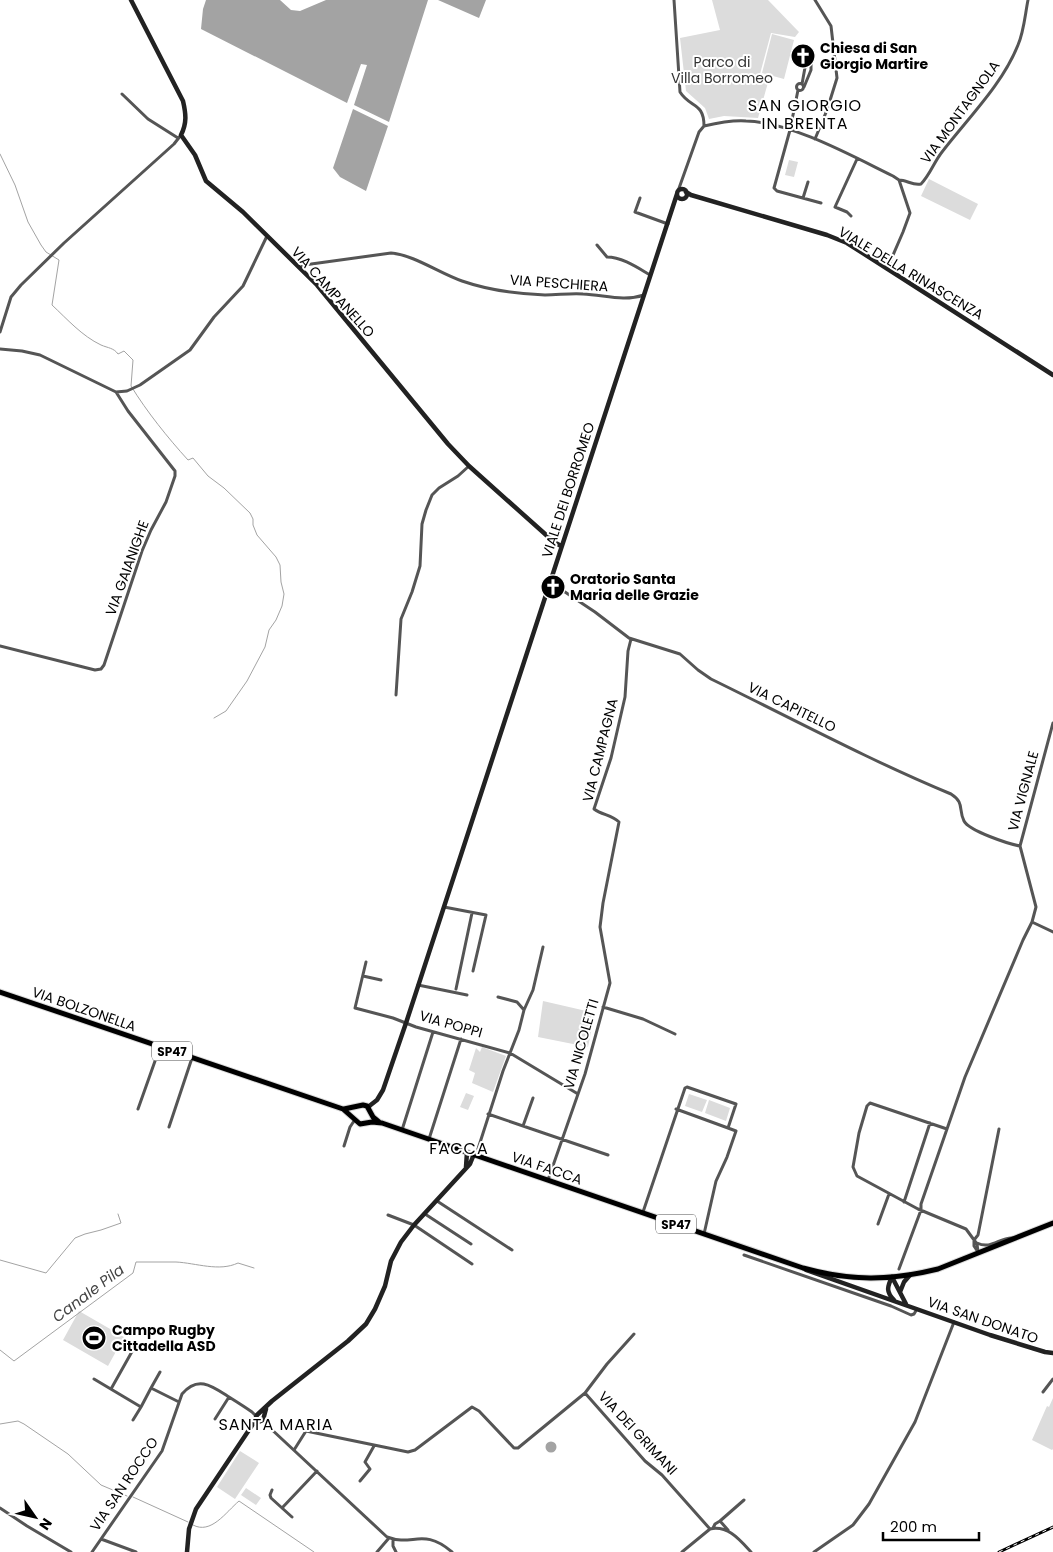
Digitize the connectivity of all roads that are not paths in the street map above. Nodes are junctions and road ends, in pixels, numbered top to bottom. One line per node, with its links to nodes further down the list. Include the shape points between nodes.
1 (131, 0): 9 (main road, via 183,101 186,116)
2 (674, 0): 7 (street, via 680,92 702,110)
3 (814, 0): 10 (street, via 831,26 837,78)
4 (1028, 0): 12 (street, VIA MONTAGNOLA, via 1018,46 991,90 921,184)
5 (803, 85): 5 (street, via 806,62 811,64 811,70); 8 (street, via 798,85)
6 (122, 94): 9 (street, via 148,119)
7 (704, 126): 8 (street, VIA MONTAGNOLA, via 746,121); 14 (street, via 699,132)
8 (790, 130): 10 (street, VIA MONTAGNOLA); 19 (street, via 774,188)
9 (180, 136): 24 (main road, VIA CAMPANELLO, via 195,155 206,181); 30 (street, via 21,285 11,297)
10 (815, 139): 11 (street, VIA MONTAGNOLA)
11 (857, 159): 12 (street, VIA MONTAGNOLA); 22 (street, via 835,207)
12 (899, 180): 27 (street, via 910,213)
13 (808, 182): 19 (street)
14 (682, 184): 15 (street); 16 (street)
15 (687, 192): 16 (main road); 18 (main road); 27 (main road, VIALE DELLA RINASCENZA, via 827,235 847,243)
16 (678, 193): 18 (main road); 21 (main road, VIALE DEI BORROMEO)
17 (640, 198): 23 (street, via 635,212)
18 (684, 198): 21 (main road, VIALE DEI BORROMEO)
19 (803, 198): 20 (street)
20 (821, 203)
21 (675, 206): 23 (main road, VIALE DEI BORROMEO)
22 (851, 216)
23 (668, 224): 28 (main road, VIALE DEI BORROMEO)
24 (267, 236): 26 (main road, VIA CAMPANELLO); 33 (street, via 243,286 214,317 196,344 127,392)
25 (597, 244): 28 (street, via 607,257 623,261)
26 (300, 268): 29 (street, VIA PESCHIERA, via 391,253 402,254 464,282 505,291 621,299); 34 (main road, VIA CAMPANELLO)
27 (887, 269): 32 (main road, VIALE DELLA RINASCENZA)
28 (651, 276): 29 (main road, VIALE DEI BORROMEO)
29 (644, 295): 35 (main road, VIALE DEI BORROMEO)
30 (0, 332)
31 (0, 349): 33 (street, via 40,355)
32 (1053, 374)
33 (116, 392): 38 (street, VIA GAIANIGHE, via 171,465 175,476 142,551 104,665 95,670)
34 (469, 466): 35 (main road, VIA CAMPANELLO); 39 (street, via 432,495 426,510 420,566 401,619)
35 (561, 546): 36 (main road, VIALE DEI BORROMEO)
36 (550, 582): 37 (street, VIA CAPITELLO); 42 (main road, VIALE DEI BORROMEO)
37 (631, 639): 41 (street, VIA CAPITELLO, via 680,654 710,679 858,753 951,794 961,802 964,821 970,828); 43 (street, VIA CAMPAGNA, via 625,697 594,809 619,822)
38 (0, 646)
39 (396, 695)
40 (1053, 723): 41 (street, VIA VIGNALE)
41 (1020, 846): 45 (street, VIA VIGNALE, via 1036,907)
42 (444, 907): 44 (street); 52 (main road)
43 (602, 911): 57 (street, VIA NICOLETTI, via 600,927 610,976)
44 (472, 913): 49 (street, via 486,915); 53 (street)
45 (1032, 922): 46 (street); 82 (street, via 978,1044)
46 (1053, 932)
47 (543, 947): 58 (street, via 533,990)
48 (366, 962): 50 (street, VIA POPPI)
49 (473, 971)
50 (363, 976): 51 (street); 59 (street, VIA POPPI, via 355,1008)
51 (381, 980)
52 (418, 985): 55 (street); 59 (main road)
53 (456, 988)
54 (0, 992): 63 (main road, VIA BOLZONELLA / SP47)
55 (467, 995)
56 (498, 997): 58 (street, via 518,1002)
57 (603, 1007): 61 (street, via 643,1019); 66 (street, VIA NICOLETTI)
58 (524, 1010): 64 (street)
59 (406, 1023): 60 (street, VIA POPPI); 68 (main road, via 383,1090)
60 (433, 1032): 62 (street, VIA POPPI); 84 (street)
61 (675, 1034)
62 (461, 1039): 64 (street, VIA POPPI); 85 (street)
63 (160, 1047): 65 (main road, VIA BOLZONELLA / SP47); 70 (street)
64 (510, 1053): 66 (street, VIA POPPI); 74 (street)
65 (192, 1058): 71 (main road, VIA BOLZONELLA / SP47); 80 (street)
66 (578, 1094): 86 (street, VIA NICOLETTI)
67 (532, 1098): 79 (street)
68 (368, 1107): 69 (main road, VIA BOLZONELLA / SP47); 73 (main road, SP47)
69 (355, 1108): 71 (main road, VIA BOLZONELLA / SP47); 75 (main road)
70 (138, 1109)
71 (343, 1109): 75 (main road, VIA BOLZONELLA / SP47)
72 (676, 1109): 81 (street); 81 (street, via 687,1087 736,1104); 97 (street)
73 (372, 1114): 76 (main road); 77 (main road, VIA FACCA / SP47)
74 (488, 1114): 79 (street); 89 (street)
75 (353, 1118): 76 (main road, SP47, via 360,1124); 87 (street)
76 (368, 1122): 77 (main road, VIA FACCA / SP47)
77 (382, 1123): 84 (main road, VIA FACCA / SP47)
78 (930, 1123): 82 (street); 93 (street, via 873,1103 867,1106 852,1167 858,1176); 95 (street)
79 (523, 1126): 86 (street)
80 (169, 1127)
81 (728, 1128): 103 (street, via 736,1131 716,1181)
82 (947, 1129): 96 (street)
83 (999, 1129): 105 (street)
84 (402, 1130): 85 (main road, VIA FACCA / SP47)
85 (429, 1139): 88 (main road, VIA FACCA / SP47)
86 (563, 1139): 90 (street); 92 (street, VIA NICOLETTI)
87 (344, 1146)
88 (467, 1152): 89 (main road, VIA FACCA / SP47); 91 (main road)
89 (475, 1155): 91 (main road); 92 (main road, VIA FACCA / SP47)
90 (608, 1155)
91 (466, 1167): 94 (main road)
92 (548, 1180): 97 (main road, VIA FACCA / SP47)
93 (889, 1194): 95 (street); 101 (street)
94 (437, 1201): 98 (main road); 107 (street)
95 (904, 1202): 96 (street)
96 (921, 1210): 105 (street, via 966,1229); 113 (street)
97 (643, 1213): 103 (main road, VIA FACCA / SP47)
98 (425, 1214): 102 (main road); 106 (street)
99 (388, 1215): 102 (street)
100 (1053, 1223): 104 (main road, SP47)
101 (878, 1224)
102 (414, 1226): 110 (street); 134 (main road, via 391,1261 385,1286 366,1324 285,1390)
103 (704, 1234): 112 (main road, VIA FACCA / SP47)
104 (1014, 1238): 105 (street, via 986,1246); 108 (main road, SP47)
105 (975, 1243): 108 (street); 111 (street, via 969,1254)
106 (471, 1244)
107 (512, 1250)
108 (978, 1252): 111 (main road, SP47)
109 (744, 1255): 119 (street, via 911,1315)
110 (472, 1264)
111 (946, 1266): 114 (main road, SP47)
112 (803, 1268): 115 (main road, VIA FACCA / SP47, via 840,1277); 117 (main road, VIA SAN DONATO)
113 (899, 1269)
114 (910, 1275): 115 (main road, SP47); 116 (main road)
115 (892, 1278): 116 (main road, VIA SAN DONATO); 117 (main road, via 888,1293)
116 (900, 1294): 118 (main road, VIA SAN DONATO)
117 (897, 1302): 118 (main road, VIA SAN DONATO)
118 (907, 1305): 119 (main road, VIA SAN DONATO)
119 (917, 1309): 120 (main road, VIA SAN DONATO)
120 (954, 1322): 123 (main road, VIA SAN DONATO); 161 (street, via 915,1422 869,1504 853,1525)
121 (634, 1334): 130 (street)
122 (134, 1348): 128 (street)
123 (1053, 1353)
124 (160, 1372): 127 (street)
125 (94, 1380): 128 (street)
126 (1053, 1380): 129 (street)
127 (151, 1388): 132 (street); 133 (street)
128 (111, 1389): 133 (street)
129 (1043, 1392)
130 (585, 1393): 137 (street, VIA DEI GRIMANI, via 518,1448 514,1448 472,1407 415,1450 408,1452); 147 (street, VIA DEI GRIMANI)
131 (229, 1397): 132 (street, VIA SAN ROCCO, via 211,1385 200,1383 188,1387); 134 (street, VIA SAN ROCCO); 135 (street)
132 (179, 1402): 150 (street, VIA SAN ROCCO, via 162,1451)
133 (141, 1407): 136 (street)
134 (260, 1417): 138 (street, VIA SAN ROCCO); 155 (main road, via 196,1509 189,1530)
135 (215, 1419)
136 (133, 1420)
137 (374, 1446): 138 (street, VIA DEI GRIMANI, via 306,1432); 140 (street, via 365,1462 370,1469)
138 (294, 1450): 139 (street, VIA SAN ROCCO)
139 (317, 1471): 144 (street); 149 (street, VIA SAN ROCCO)
140 (360, 1481)
141 (272, 1490): 144 (street, via 271,1498)
142 (744, 1500): 146 (street)
143 (0, 1508): 152 (street)
144 (282, 1508): 145 (street)
145 (292, 1517)
146 (720, 1521): 147 (street); 148 (street)
147 (711, 1529): 148 (street); 159 (street)
148 (728, 1531): 160 (street)
149 (388, 1538): 151 (street); 156 (street)
150 (101, 1539): 153 (street, VIA SAN ROCCO); 154 (street)
151 (393, 1539): 157 (street); 158 (street, via 429,1538)
152 (72, 1552)
153 (92, 1552)
154 (136, 1552)
155 (187, 1552)
156 (377, 1552)
157 (396, 1552)
158 (452, 1552)
159 (682, 1552)
160 (751, 1552)
161 (814, 1552)

